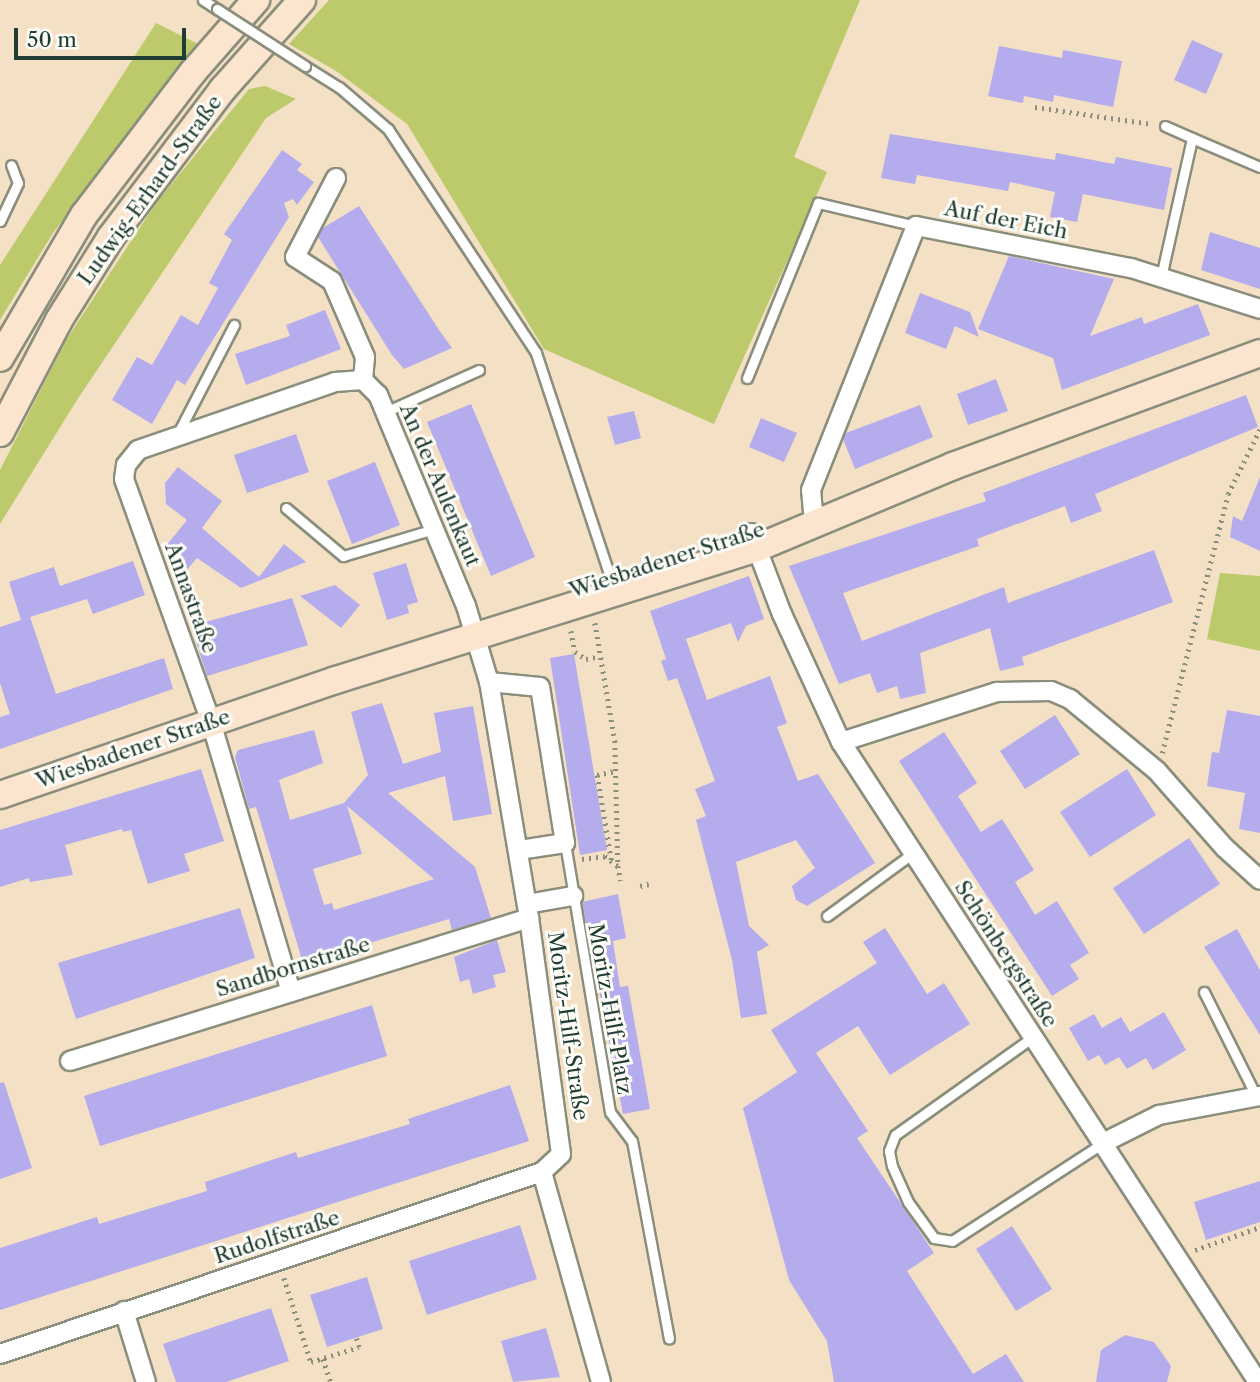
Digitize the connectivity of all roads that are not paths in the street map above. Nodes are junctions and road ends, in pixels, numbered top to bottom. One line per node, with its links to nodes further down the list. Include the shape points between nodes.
1 (203, 0): 27 (lane, bridge, via 339,87 388,129 536,353)
2 (256, 0): 15 (street, Ludwig-Erhard-Straße, via 193,72 92,204)
3 (302, 0): 20 (street, Ludwig-Erhard-Straße, via 223,89 111,237 59,320)
4 (1164, 126): 5 (lane)
5 (1192, 138): 7 (lane); 11 (lane)
6 (11, 165): 9 (lane, via 18,183)
7 (1260, 167)
8 (336, 178): 18 (street, via 295,257 332,281 365,357)
9 (0, 221)
10 (916, 226): 11 (street, Auf der Eich); 17 (lane, via 818,203); 24 (street, Auf der Eich, via 811,490)
11 (1161, 277): 12 (street, Auf der Eich)
12 (1260, 309)
13 (234, 325): 21 (lane)
14 (1260, 353): 22 (street, Wiesbadener Straße)
15 (0, 358)
16 (480, 370): 19 (lane)
17 (747, 378)
18 (363, 380): 19 (street, An der Aulenkaut, via 378,395); 21 (street, Annastraße, via 335,382)
19 (385, 412): 25 (street, An der Aulenkaut)
20 (0, 433)
21 (176, 436): 30 (street, Annastraße, via 138,450 126,465 124,479)
22 (953, 467): 24 (street, Wiesbadener Straße); 26 (street, Wiesbadener Straße)
23 (286, 508): 25 (lane, via 343,556)
24 (813, 512): 26 (street, Wiesbadener Straße)
25 (434, 529): 28 (street, An der Aulenkaut)
26 (754, 540): 27 (street, Wiesbadener Straße); 31 (street, Schönbergstraße)
27 (612, 586): 28 (street, Wiesbadener Straße)
28 (474, 632): 29 (street, Moritz-Hilf-Straße); 30 (street, Wiesbadener Straße)
29 (489, 682): 33 (street, via 540,687); 34 (street, Moritz-Hilf-Straße)
30 (211, 722): 32 (street, Wiesbadener Straße); 40 (street, Annastraße)
31 (841, 742): 35 (street, Schönbergstraße); 36 (street, via 997,692 1030,688 1070,699 1157,771)
32 (0, 794)
33 (565, 843): 34 (street); 37 (lane, Moritz-Hilf-Platz)
34 (519, 850): 38 (street, Moritz-Hilf-Straße)
35 (913, 852): 39 (lane); 42 (street, Schönbergstraße)
36 (1260, 880)
37 (573, 896): 38 (street); 49 (lane, Moritz-Hilf-Platz, via 610,1112 632,1141)
38 (528, 911): 40 (street, Sandbornstraße); 46 (street, Moritz-Hilf-Straße)
39 (827, 916)
40 (291, 992): 43 (street, Sandbornstraße)
41 (1204, 992): 44 (lane)
42 (1033, 1037): 45 (street, Schönbergstraße); 45 (lane, via 895,1135 889,1151 908,1202 934,1238 952,1241)
43 (70, 1060)
44 (1258, 1096): 45 (street, via 1159,1115)
45 (1103, 1143): 53 (street, Schönbergstraße)
46 (561, 1154): 47 (street, Rudolfstraße)
47 (542, 1172): 48 (street, Rudolfstraße); 52 (street)
48 (124, 1311): 50 (street, Rudolfstraße); 51 (street)
49 (669, 1339)
50 (0, 1354)
51 (146, 1382)
52 (601, 1382)
53 (1258, 1382)

